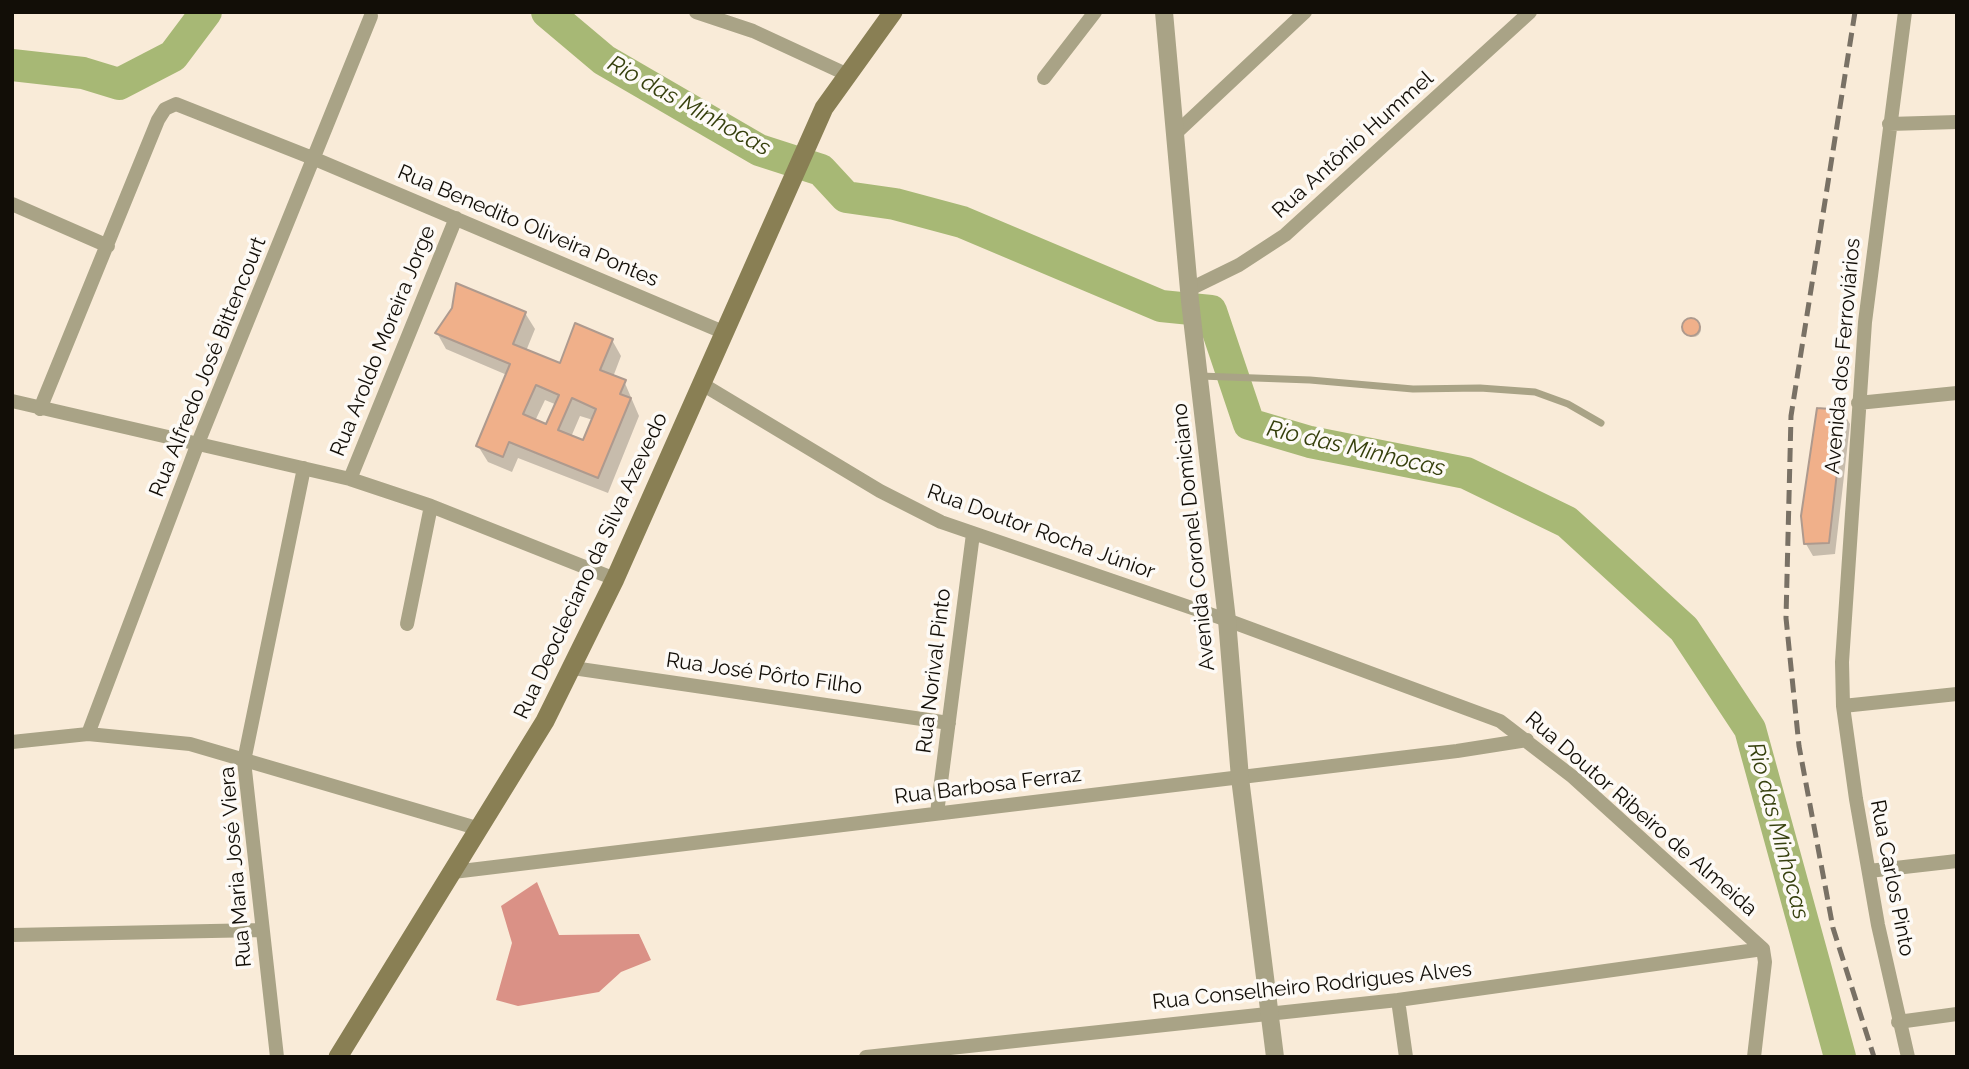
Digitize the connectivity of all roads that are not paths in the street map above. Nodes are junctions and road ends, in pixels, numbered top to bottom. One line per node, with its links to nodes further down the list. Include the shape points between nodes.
1 (696, 12): 9 (street, via 753,31)
2 (893, 12): 9 (main road, Rua Deocleciano da Silva Azevedo)
3 (1096, 12): 10 (street)
4 (1164, 12): 13 (street, Avenida Coronel Domiciano)
5 (1305, 12): 13 (street)
6 (1530, 12): 18 (street, Rua Antônio Hummel, via 1285,235)
7 (1905, 12): 12 (street, Avenida dos Ferroviários)
8 (371, 16): 14 (street, Rua Alfredo José Bittencourt)
9 (846, 74): 19 (main road, Rua Deocleciano da Silva Azevedo, via 824,108)
10 (1044, 78)
11 (1957, 122): 12 (street)
12 (1889, 124): 24 (street, Avenida dos Ferroviários)
13 (1176, 133): 18 (street, Avenida Coronel Domiciano)
14 (315, 159): 16 (street, Rua Benedito Oliveira Pontes); 17 (street, Rua Benedito Oliveira Pontes, via 183,105 170,106 161,114); 27 (street, Rua Alfredo José Bittencourt)
15 (12, 204): 17 (street)
16 (456, 218): 19 (street, Rua Benedito Oliveira Pontes); 29 (street, Rua Aroldo Moreira Jorge)
17 (108, 246): 25 (street)
18 (1190, 295): 20 (street, Avenida Coronel Domiciano)
19 (723, 332): 21 (main road, Rua Deocleciano da Silva Azevedo)
20 (1199, 376): 26 (lane, via 1413,390 1535,392); 33 (street, Avenida Coronel Domiciano)
21 (702, 384): 31 (street, Rua Doutor Rocha Júnior, via 908,507); 32 (main road, Rua Deocleciano da Silva Azevedo)
22 (1957, 393): 24 (street)
23 (12, 401): 25 (street)
24 (1858, 403): 37 (street, Avenida dos Ferroviários, via 1845,581)
25 (40, 409): 27 (street)
26 (1601, 422)
27 (198, 443): 28 (street); 39 (street, Rua Alfredo José Bittencourt)
28 (304, 468): 29 (street); 42 (street, Rua Maria José Viera)
29 (350, 479): 30 (street)
30 (431, 506): 32 (street); 34 (street)
31 (973, 534): 33 (street, Rua Doutor Rocha Júnior); 38 (street, Rua Norival Pinto)
32 (615, 579): 35 (main road, Rua Deocleciano da Silva Azevedo)
33 (1227, 620): 40 (street, Rua Doutor Ribeiro de Almeida, via 1480,712); 43 (street, Avenida Coronel Domiciano)
34 (407, 624)
35 (573, 667): 38 (street, Rua José Pôrto Filho); 45 (main road, Rua Deocleciano da Silva Azevedo)
36 (1957, 694): 37 (street)
37 (1843, 706): 48 (street, Rua Carlos Pinto)
38 (949, 723): 44 (street, Rua Norival Pinto)
39 (88, 734): 41 (street); 42 (street, via 173,741)
40 (1527, 740): 43 (street, Rua Barbosa Ferraz); 51 (street, Rua Doutor Ribeiro de Almeida)
41 (12, 742)
42 (244, 761): 45 (street); 49 (street, Rua Maria José Viera)
43 (1240, 778): 44 (street, Rua Barbosa Ferraz); 53 (street, Avenida Coronel Domiciano)
44 (937, 813): 47 (street, Rua Barbosa Ferraz)
45 (480, 829): 47 (main road, Rua Deocleciano da Silva Azevedo)
46 (1957, 861): 48 (street)
47 (453, 872): 58 (main road, Rua Deocleciano da Silva Azevedo)
48 (1869, 872): 55 (street, Rua Carlos Pinto)
49 (261, 930): 50 (street); 57 (street, Rua Maria José Viera)
50 (12, 935)
51 (1763, 949): 52 (street, Rua Conselheiro Rodrigues Alves); 62 (street)
52 (1398, 1000): 53 (street, Rua Conselheiro Rodrigues Alves); 61 (street)
53 (1271, 1013): 56 (street, Rua Conselheiro Rodrigues Alves); 60 (street, Avenida Coronel Domiciano)
54 (1957, 1014): 55 (street)
55 (1899, 1023): 63 (street, Rua Carlos Pinto)
56 (960, 1051): 59 (street, Rua Conselheiro Rodrigues Alves)
57 (277, 1057)
58 (338, 1057)
59 (866, 1057)
60 (1275, 1057)
61 (1406, 1057)
62 (1754, 1057)
63 (1908, 1057)

